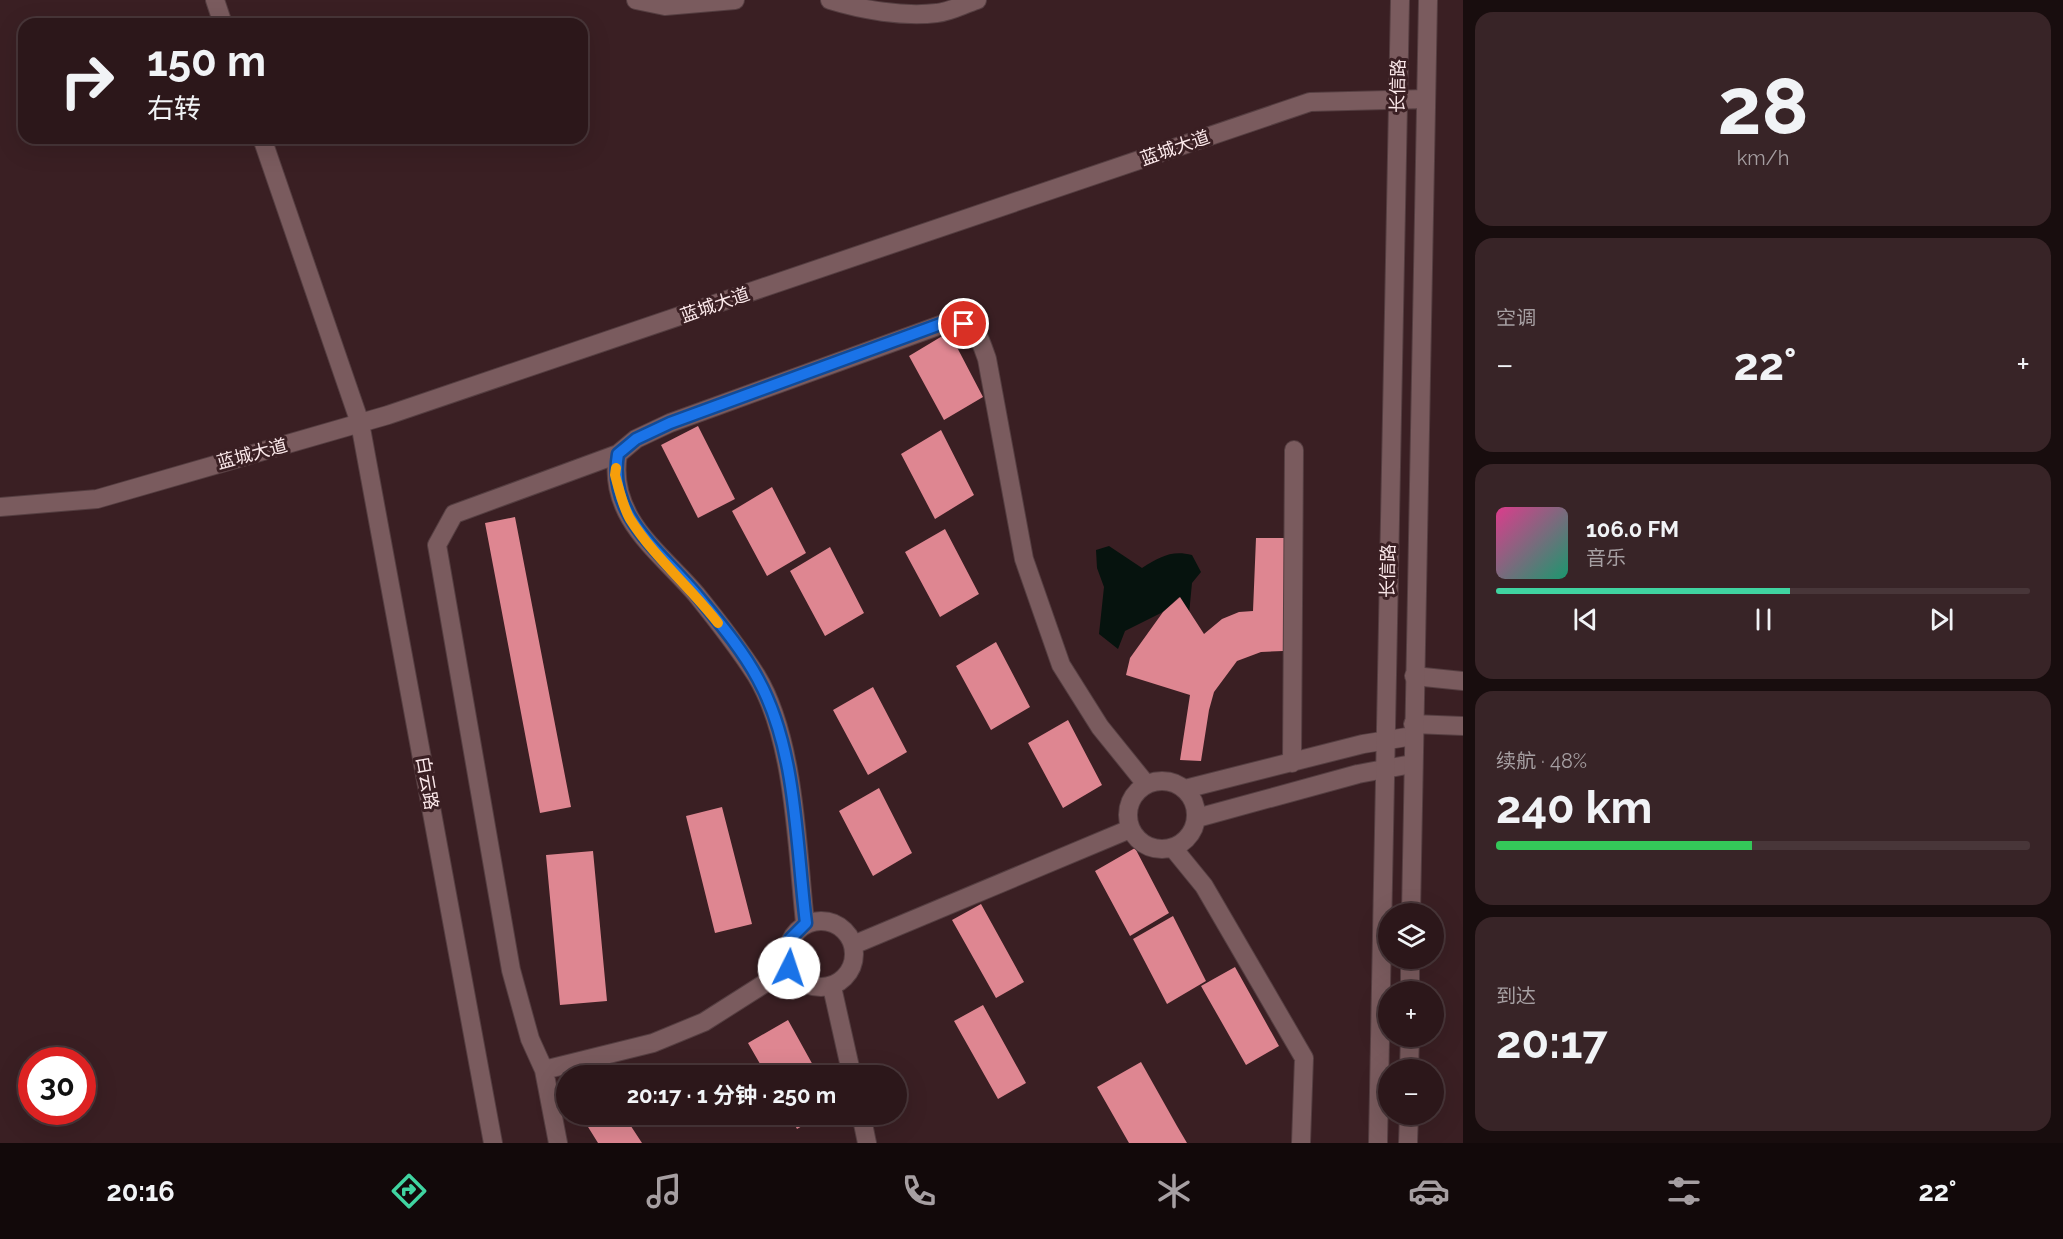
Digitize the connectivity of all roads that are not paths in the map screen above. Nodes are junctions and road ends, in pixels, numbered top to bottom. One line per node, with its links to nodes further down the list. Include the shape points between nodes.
1 (215, 0): 8 (street)
2 (636, 0): 3 (street, via 665,6)
3 (735, 0)
4 (830, 0): 5 (street, via 912,14 938,13)
5 (977, 0)
6 (1400, 0): 10 (street, 长信路)
7 (1428, 0): 9 (street, 长信路)
8 (221, 18)
9 (1426, 99): 10 (street, 蓝城大道); 16 (street, 长信路)
10 (1398, 100): 12 (street, 蓝城大道, via 1310,102); 20 (street, 长信路)
11 (264, 144): 12 (street, 白云路)
12 (360, 423): 15 (street, 蓝城大道, via 97,499); 38 (street, 白云路)
13 (1294, 450): 21 (street)
14 (618, 454): 24 (street, via 636,439 670,423 946,322 964,324 979,334 987,359 1024,560 1061,665 1100,727); 30 (street, via 615,475 629,517 737,648 757,676 776,715 788,772); 35 (street, via 454,514 437,545 511,970 530,1039)
15 (0, 507)
16 (1414, 676): 17 (street); 19 (street, 长信路)
17 (1463, 681)
18 (1463, 726): 19 (street)
19 (1413, 730): 20 (street); 22 (street, 长信路)
20 (1385, 741): 21 (street); 23 (street, 长信路)
21 (1292, 763): 25 (street)
22 (1412, 764): 23 (street); 29 (street, 长信路)
23 (1384, 769): 26 (street); 42 (street, 长信路)
24 (1146, 784): 25 (street, via 1166,781); 27 (street, via 1132,798 1128,819)
25 (1185, 789): 26 (street, via 1196,808)
26 (1197, 819): 28 (street, via 1189,837)
27 (1131, 829): 28 (street, via 1143,844 1163,850); 31 (street)
28 (1173, 848): 41 (street, via 1203,886 1304,1058)
29 (1411, 903)
30 (806, 923): 31 (street, via 836,923 849,933); 32 (street, via 790,939)
31 (853, 945): 33 (street, via 852,969)
32 (789, 968): 33 (street, via 806,985); 35 (street, via 704,1022 653,1043)
33 (832, 987): 34 (street)
34 (850, 1065)
35 (544, 1070): 39 (street)
36 (863, 1125): 40 (street)
37 (1409, 1125): 43 (street)
38 (493, 1143)
39 (558, 1143)
40 (867, 1143)
41 (1302, 1143)
42 (1378, 1143)
43 (1408, 1143)

